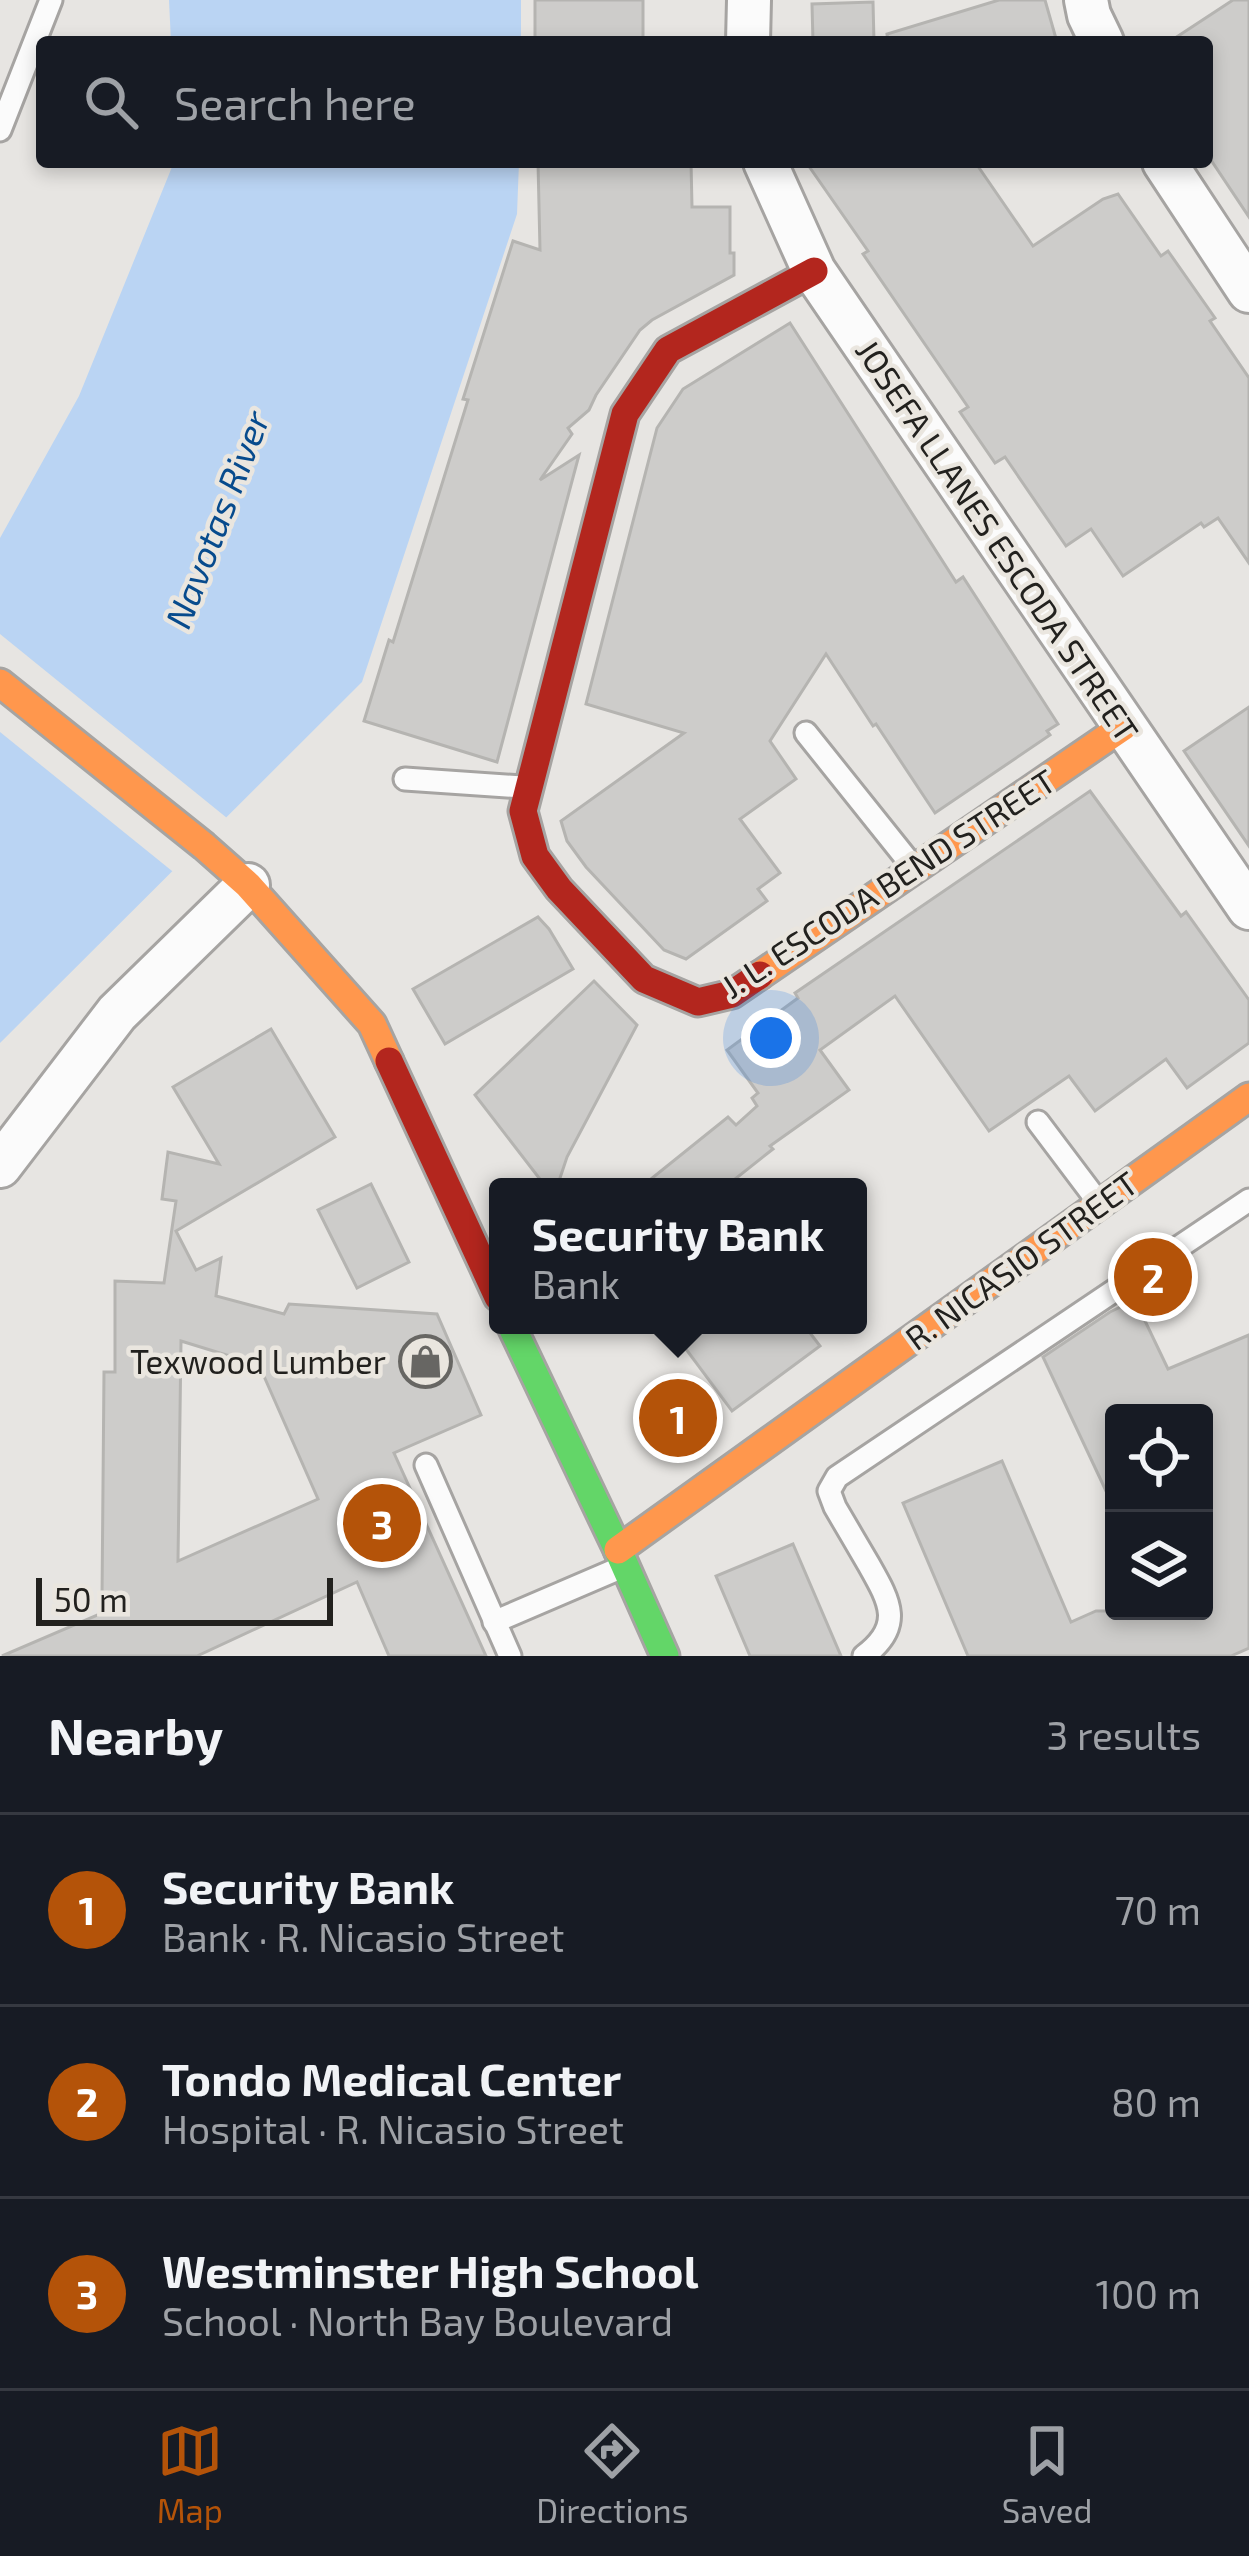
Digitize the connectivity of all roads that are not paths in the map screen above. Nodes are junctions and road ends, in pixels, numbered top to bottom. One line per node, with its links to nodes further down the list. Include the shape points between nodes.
1 (51, 0): 4 (lane)
2 (749, 0): 5 (street)
3 (1086, 0): 6 (street)
4 (37, 36)
5 (748, 36)
6 (1099, 36)
7 (36, 38): 8 (lane)
8 (0, 130)
9 (768, 168): 11 (street, JOSEFA LLANES ESCODA STREET)
10 (1168, 168): 12 (street)
11 (814, 271): 14 (street, JOSEFA LLANES ESCODA STREET); 17 (street, J. L. ESCODA BEND STREET, via 668,350 625,413)
12 (1249, 291)
13 (0, 683): 19 (street)
14 (1124, 726): 18 (street, J. L. ESCODA BEND STREET); 20 (street, JOSEFA LLANES ESCODA STREET)
15 (806, 734): 18 (lane)
16 (405, 779): 17 (lane)
17 (529, 788): 18 (street, J. L. ESCODA BEND STREET, via 523,811 535,856 559,889 644,979 698,1002 732,994)
18 (915, 869)
19 (248, 885): 23 (street, via 117,1013); 26 (street, via 372,1024)
20 (1249, 908)
21 (1249, 1097): 25 (street, R. NICASIO STREET)
22 (1038, 1122): 25 (lane)
23 (0, 1166)
24 (1249, 1200): 33 (lane, via 836,1477 829,1491 835,1507 890,1602 883,1642)
25 (1100, 1204): 29 (street, R. NICASIO STREET)
26 (489, 1278)
27 (516, 1334): 29 (street)
28 (427, 1466): 30 (lane)
29 (622, 1558): 30 (lane); 32 (street)
30 (494, 1622): 31 (lane)
31 (510, 1656)
32 (665, 1656)
33 (864, 1656)

